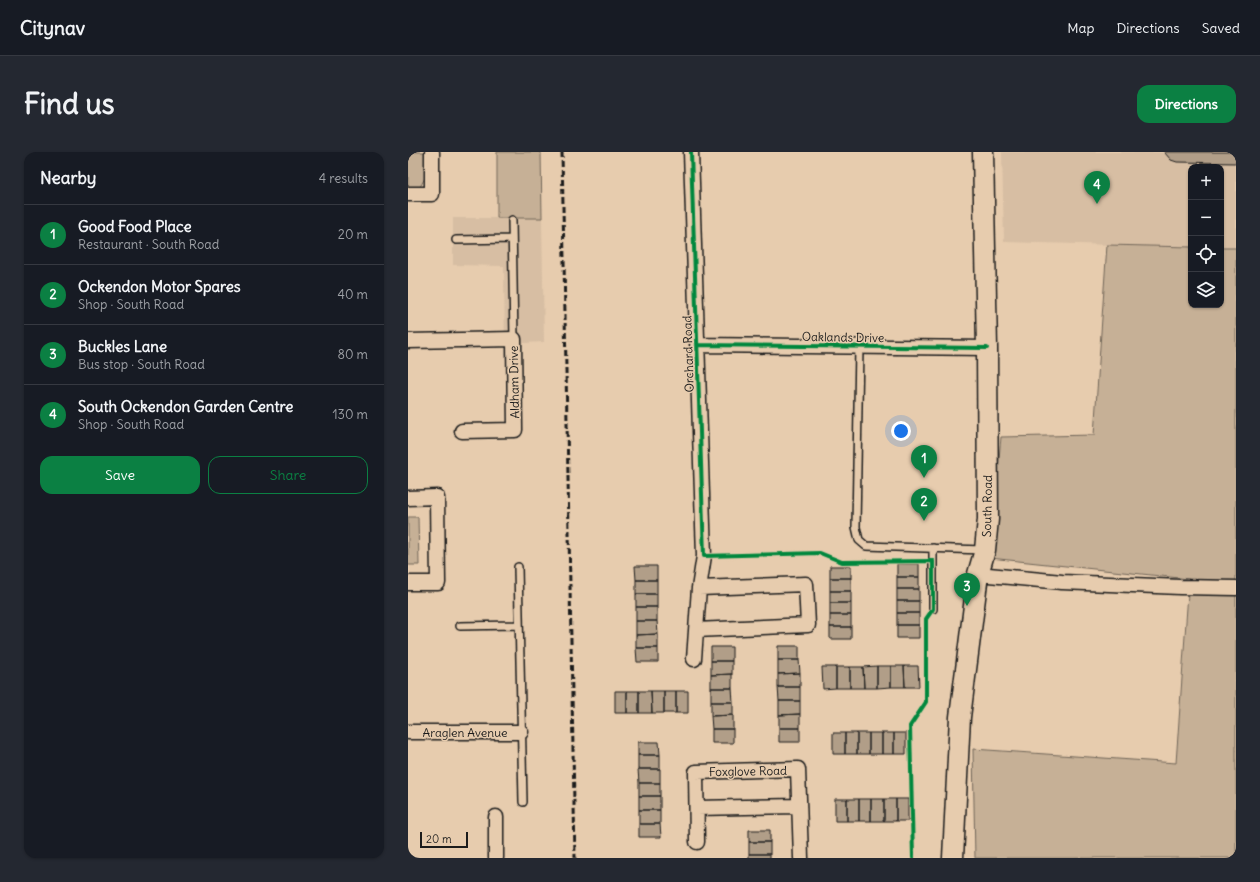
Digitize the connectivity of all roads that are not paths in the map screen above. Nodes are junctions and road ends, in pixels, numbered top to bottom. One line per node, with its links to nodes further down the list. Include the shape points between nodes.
1 (432, 152): 4 (street, via 432,194)
2 (691, 152): 10 (street, Orchard Road)
3 (983, 152): 12 (main road, South Road)
4 (408, 194)
5 (512, 220): 6 (lane)
6 (512, 239): 7 (lane); 8 (lane)
7 (456, 240)
8 (514, 339): 9 (street, Aldham Drive); 13 (street, Aldham Drive, via 515,430)
9 (408, 340)
10 (698, 345): 11 (street, Oaklands Drive); 20 (street, Orchard Road, via 704,556)
11 (860, 347): 12 (street, Oaklands Drive); 15 (lane, via 856,527 859,540 866,546)
12 (987, 348): 16 (main road, South Road, via 988,519)
13 (462, 431)
14 (408, 498): 19 (street, via 437,497 438,583)
15 (933, 548): 16 (lane); 22 (lane)
16 (985, 550): 18 (main road, South Road)
17 (518, 567): 23 (lane)
18 (978, 574): 21 (street, via 1062,582); 36 (main road, South Road, via 960,717)
19 (408, 583)
20 (699, 588): 25 (street, Orchard Road); 25 (street, via 806,584 808,625)
21 (1236, 588)
22 (933, 609)
23 (519, 625): 24 (lane); 28 (lane)
24 (460, 626)
25 (696, 630): 26 (street, Orchard Road)
26 (694, 659)
27 (408, 732): 28 (street, Araglen Avenue)
28 (521, 732): 29 (lane)
29 (523, 802)
30 (799, 806): 31 (street); 31 (street, Foxglove Road, via 798,769 696,772); 35 (street, Foxglove Road)
31 (697, 808): 33 (street, Foxglove Road)
32 (496, 817): 34 (street)
33 (697, 842)
34 (496, 858)
35 (800, 858)
36 (953, 858)

